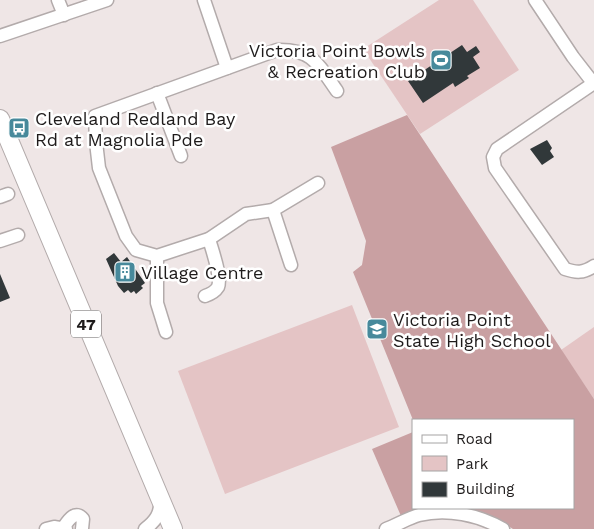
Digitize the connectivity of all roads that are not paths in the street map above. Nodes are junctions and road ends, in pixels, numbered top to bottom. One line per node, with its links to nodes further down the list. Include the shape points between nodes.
1 (58, 0): 5 (street)
2 (107, 0): 5 (street)
3 (204, 0): 7 (street)
4 (535, 0): 8 (street)
5 (64, 15): 6 (street)
6 (0, 36)
7 (227, 68): 9 (street, via 277,50 292,49 306,53 318,63); 10 (street)
8 (594, 84): 20 (street, via 496,149 493,157 495,168 565,269 575,273 586,272)
9 (337, 91)
10 (157, 93): 12 (street); 18 (street, via 95,116 99,168 126,236 136,250)
11 (0, 119): 23 (highway, 47)
12 (182, 156)
13 (318, 183): 14 (street)
14 (274, 210): 16 (street, via 246,214); 19 (street)
15 (18, 235): 17 (street)
16 (209, 239): 18 (street); 21 (street, via 219,286)
17 (0, 241)
18 (157, 256): 22 (street, via 157,303)
19 (291, 264)
20 (594, 266)
21 (205, 296)
22 (166, 332)
23 (161, 500): 27 (street, via 158,517); 28 (highway, 47)
24 (46, 529): 25 (street)
25 (65, 529): 26 (street, via 72,516 76,515 83,519)
26 (82, 529)
27 (145, 529)
28 (173, 529)
29 (386, 529): 30 (street, via 420,515 445,512 491,522)
30 (503, 529)

